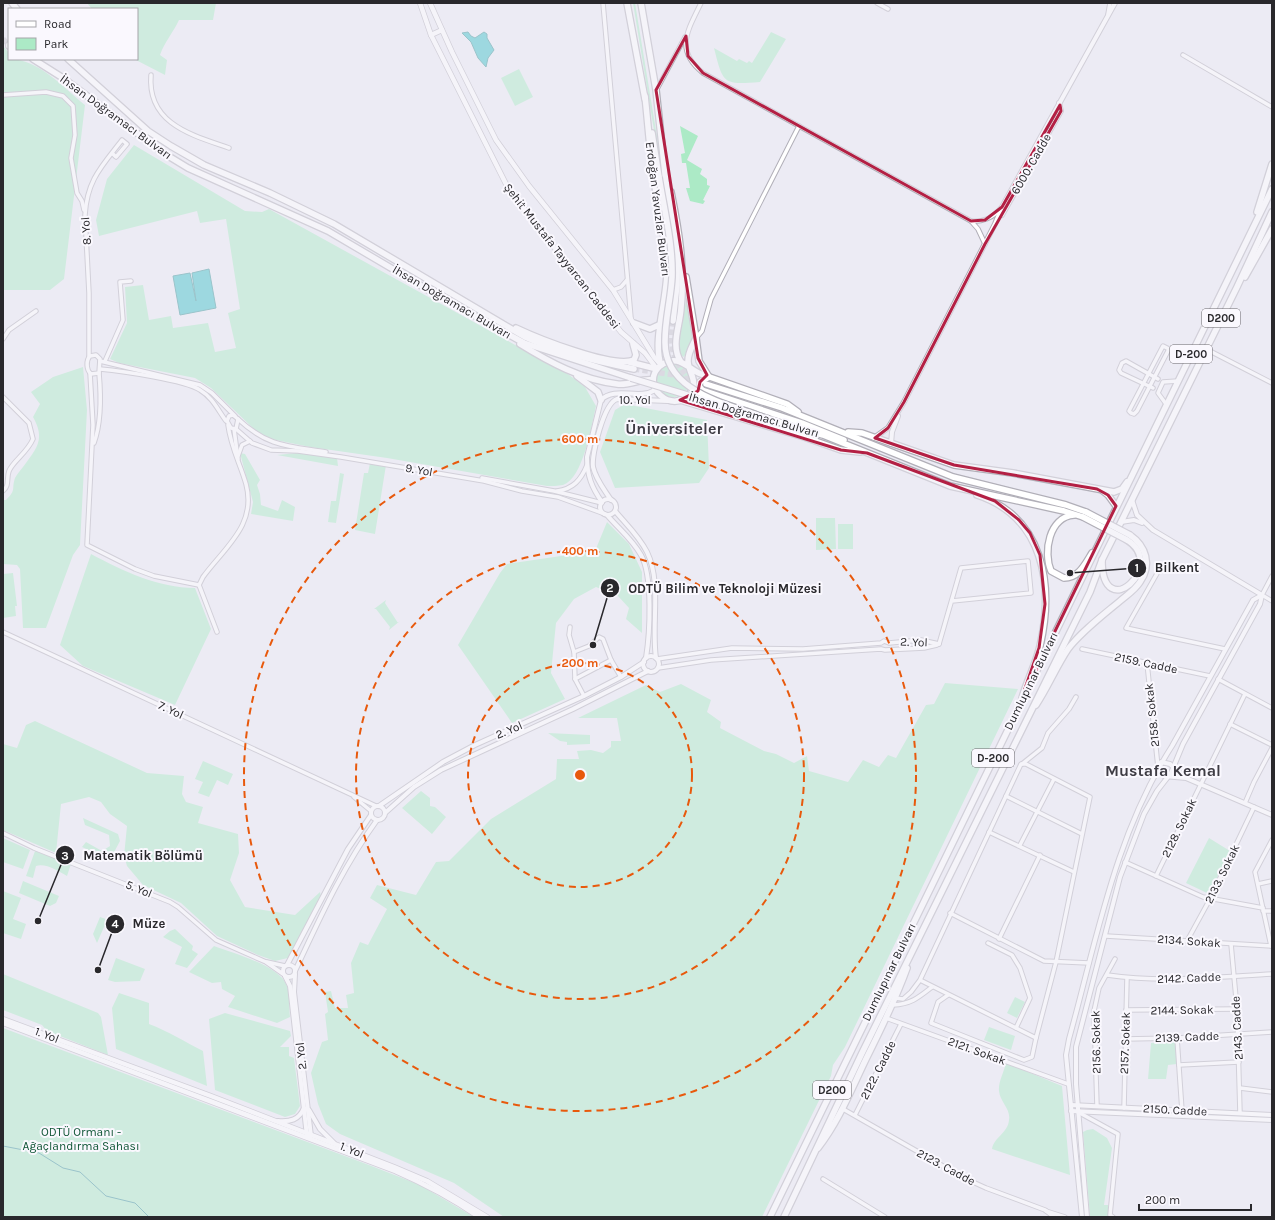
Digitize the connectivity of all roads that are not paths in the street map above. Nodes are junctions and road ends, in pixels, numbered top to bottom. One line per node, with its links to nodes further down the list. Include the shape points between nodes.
1 (420, 3): 13 (main road, Şehit Mustafa Tayyarcan Caddesi)
2 (430, 3): 12 (main road, Şehit Mustafa Tayyarcan Caddesi)
3 (603, 3): 39 (street)
4 (642, 3): 19 (main road, Erdoğan Yavuzlar Bulvarı)
5 (701, 3): 14 (street)
6 (877, 3): 10 (street)
7 (1110, 3): 11 (street)
8 (1115, 3): 11 (street, 6000. Cadde)
9 (627, 5): 21 (main road, Erdoğan Yavuzlar Bulvarı)
10 (888, 9)
11 (1107, 18): 22 (street, 6000. Cadde)
12 (442, 30): 13 (main road); 42 (main road, Şehit Mustafa Tayyarcan Caddesi, via 496,140 529,186)
13 (431, 34): 51 (main road, Şehit Mustafa Tayyarcan Caddesi, via 505,183 540,231)
14 (686, 36): 19 (street); 24 (street, via 688,56 694,66)
15 (1183, 55): 23 (street)
16 (35, 60): 45 (main road, İhsan Doğramacı Bulvarı, via 171,158 213,180 328,231)
17 (69, 60): 43 (main road, İhsan Doğramacı Bulvarı, via 148,131 171,146 204,165 334,224)
18 (151, 75): 25 (street, via 150,88 154,101 166,119 177,128)
19 (656, 90): 26 (main road, Erdoğan Yavuzlar Bulvarı)
20 (3, 95): 32 (street, via 46,92 63,96 73,106 75,135 71,158 77,193)
21 (645, 96): 48 (main road, Erdoğan Yavuzlar Bulvarı, via 666,261 666,288); 87 (main road, Erdoğan Yavuzlar Bulvarı, bridge, via 672,264 665,337 668,359 677,375 693,390)
22 (1059, 103): 30 (street, 6000. Cadde); 34 (street, 6000. Cadde, via 1061,111)
23 (1272, 107)
24 (799, 126): 33 (street); 49 (street, via 711,298 702,331)
25 (229, 148)
26 (663, 148): 38 (main road, Erdoğan Yavuzlar Bulvarı); 47 (main road, Erdoğan Yavuzlar Bulvarı, via 677,256)
27 (112, 153): 27 (street, 8. Yol, via 116,157 127,144 122,140); 32 (street, 8. Yol, via 89,187)
28 (1272, 164): 36 (main road)
29 (1272, 189): 36 (main road, Dumlupınar Bulvarı)
30 (1002, 207): 33 (street, via 985,220); 34 (street, 6000. Cadde)
31 (1272, 212): 41 (main road, Dumlupınar Bulvarı / D200)
32 (85, 215): 55 (street, 8. Yol)
33 (971, 221): 37 (street)
34 (996, 224): 37 (street, 6000. Cadde)
35 (1272, 229): 41 (main road, Dumlupınar Bulvarı)
36 (1250, 233): 71 (main road, Dumlupınar Bulvarı / D-200)
37 (985, 244): 83 (street, 6000. Cadde)
38 (683, 266): 49 (main road); 53 (main road, Erdoğan Yavuzlar Bulvarı, via 681,314)
39 (627, 280): 42 (street, via 621,287); 46 (street)
40 (131, 281): 57 (street, via 120,282 123,320)
41 (1237, 287): 54 (main road, Dumlupınar Bulvarı / D200)
42 (613, 290): 46 (main road, Şehit Mustafa Tayyarcan Caddesi)
43 (478, 309): 58 (main road, via 539,338 610,361); 62 (main road, İhsan Doğramacı Bulvarı, via 540,343)
44 (36, 311): 50 (street, via 9,330)
45 (468, 312): 64 (main road, via 534,353); 87 (main road, İhsan Doğramacı Bulvarı, bridge, via 538,348 703,401)
46 (632, 321): 48 (main road, via 650,329); 60 (main road, Şehit Mustafa Tayyarcan Caddesi)
47 (673, 321)
48 (661, 323): 52 (main road, Erdoğan Yavuzlar Bulvarı)
49 (696, 338): 61 (main road, via 689,354); 68 (main road, via 698,362)
50 (3, 339)
51 (633, 344): 58 (main road, via 636,354 634,360); 60 (main road, Şehit Mustafa Tayyarcan Caddesi)
52 (658, 346): 53 (main road, via 666,350); 60 (main road, Erdoğan Yavuzlar Bulvarı)
53 (675, 346): 59 (main road, Erdoğan Yavuzlar Bulvarı)
54 (1206, 348): 73 (street); 110 (main road, Dumlupınar Bulvarı / D-200)
55 (89, 356): 56 (street, via 96,355); 65 (street, 8. Yol)
56 (100, 361): 57 (street, 9. Yol); 63 (street, 8. Yol)
57 (105, 361): 67 (street, 9. Yol)
58 (629, 362): 60 (main road)
59 (680, 362): 60 (main road, via 671,361); 61 (main road)
60 (659, 367): 70 (main road)
61 (690, 369): 68 (main road); 78 (main road, via 694,379)
62 (634, 370)
63 (99, 371): 65 (street); 67 (street, 9. Yol); 98 (street, 8. Yol, via 98,432)
64 (570, 371): 70 (main road, via 616,384); 80 (main road, via 595,388)
65 (90, 373): 98 (street, 8. Yol)
66 (1148, 374): 69 (street); 69 (street, via 1165,346 1169,349); 72 (street); 72 (street, via 1126,361 1122,363 1119,370 1121,373)
67 (153, 376): 89 (street, 9. Yol, via 200,384); 90 (street, 9. Yol, via 199,389 209,396)
68 (708, 377): 77 (main road, via 700,382); 88 (main road, via 787,404)
69 (1156, 378): 75 (street)
70 (653, 380): 76 (main road)
71 (1178, 381): 84 (main road, Dumlupınar Bulvarı / D-200); 84 (street, via 1163,382 1158,390)
72 (1143, 383): 75 (street); 75 (street, via 1130,413 1134,414 1137,411)
73 (1272, 383)
74 (706, 384): 88 (main road, İhsan Doğramacı Bulvarı)
75 (1151, 387)
76 (655, 390): 80 (street, 10. Yol, via 645,394 611,394); 82 (main road)
77 (702, 390): 78 (main road, İhsan Doğramacı Bulvarı); 102 (main road, İhsan Doğramacı Bulvarı, via 831,434)
78 (689, 394): 81 (main road)
79 (3, 398): 106 (street, via 29,423 33,439 25,454 11,468 8,486)
80 (601, 400): 85 (street, 10. Yol)
81 (680, 400): 82 (main road); 99 (main road, via 841,450)
82 (669, 401): 86 (street, 10. Yol, via 616,399 610,402)
83 (904, 402): 95 (street, via 888,428); 97 (street, via 892,432)
84 (1166, 404): 104 (main road, Dumlupınar Bulvarı / D-200)
85 (599, 409): 86 (street); 91 (street, 10. Yol)
86 (606, 410): 92 (street, 10. Yol)
87 (757, 415): 99 (main road, İhsan Doğramacı Bulvarı, bridge, via 822,435)
88 (803, 416): 94 (main road, İhsan Doğramacı Bulvarı)
89 (237, 418): 90 (street, via 229,416); 93 (street); 107 (street, 9. Yol, via 260,437 280,445)
90 (227, 423): 93 (street, 9. Yol); 103 (street, via 233,451)
91 (596, 424): 92 (street); 101 (street, 10. Yol)
92 (602, 424): 109 (street, 10. Yol, via 593,466 598,481)
93 (235, 429): 96 (street, 9. Yol); 100 (street)
94 (841, 431): 95 (main road); 115 (main road, İhsan Doğramacı Bulvarı, via 953,477 1066,505)
95 (874, 438): 97 (main road)
96 (250, 441): 100 (street, via 242,445); 114 (street, 9. Yol, via 274,450 334,456 484,481 558,497)
97 (891, 444): 108 (main road, via 954,465 1013,473)
98 (92, 446): 123 (street, 8. Yol, via 87,545 154,576)
99 (867, 453): 102 (main road, İhsan Doğramacı Bulvarı)
100 (238, 457): 103 (street)
101 (587, 465): 107 (street, 9. Yol, via 579,481 573,486 566,490); 111 (street, 10. Yol, via 592,488)
102 (906, 469): 105 (main road, İhsan Doğramacı Bulvarı)
103 (241, 471): 123 (street, via 248,497 247,515 240,530)
104 (1132, 474): 108 (main road, via 1122,489 1114,492); 112 (main road, Dumlupınar Bulvarı / D-200)
105 (950, 486): 115 (main road, İhsan Doğramacı Bulvarı); 156 (main road, via 1005,507 1030,533 1040,555 1045,623)
106 (3, 491)
107 (554, 491): 111 (street, 9. Yol)
108 (1102, 491): 112 (main road)
109 (611, 500): 111 (street); 113 (street, 10. Yol, via 616,504)
110 (1132, 500): 116 (main road, Dumlupınar Bulvarı / D-200); 117 (street, via 1134,511)
111 (602, 503): 114 (street, 10. Yol, via 601,508)
112 (1116, 506): 119 (main road, Dumlupınar Bulvarı / D-200)
113 (615, 511): 114 (street); 143 (street, 10. Yol, via 640,540 650,559 654,586)
114 (606, 514): 145 (street, 10. Yol, via 629,538 642,556 646,569 649,603)
115 (1085, 515): 118 (main road, bridge); 119 (main road, via 1068,516 1052,532 1047,552 1051,571 1064,578 1074,576 1082,569)
116 (1120, 522): 117 (street, via 1134,520); 120 (main road, Dumlupınar Bulvarı / D-200)
117 (1144, 524): 124 (street)
118 (1128, 537): 120 (main road, via 1137,548 1141,567 1128,586 1122,590 1110,588 1103,575); 158 (main road, via 1138,541 1146,556 1146,570 1141,581 1086,630 1069,649 1047,690)
119 (1098, 544): 156 (main road, Dumlupınar Bulvarı / D-200)
120 (1102, 560): 158 (main road, Dumlupınar Bulvarı / D-200, via 1090,592)
121 (1159, 570): 138 (street, via 1126,628)
122 (1272, 576): 124 (street)
123 (199, 585): 129 (street)
124 (1262, 595): 126 (street); 138 (street, via 1253,600); 139 (street, via 1260,604)
125 (952, 601): 125 (street, via 961,568 1028,561 1031,593); 132 (street)
126 (1272, 601)
127 (570, 627): 140 (street, via 569,635)
128 (3, 632): 171 (street, 7. Yol)
129 (217, 632)
130 (881, 643): 131 (street, 2. Yol); 134 (street, 2. Yol, via 803,649); 135 (street)
131 (889, 643): 132 (street, 2. Yol, via 921,640); 136 (street)
132 (939, 644): 136 (street, 2. Yol, via 924,648)
133 (772, 647): 134 (street, 2. Yol); 142 (street); 143 (street, 2. Yol, via 732,648)
134 (780, 648): 141 (street)
135 (881, 649): 136 (street, 2. Yol); 141 (street, 2. Yol)
136 (888, 649)
137 (1082, 649): 146 (street, 2159. Cadde)
138 (1225, 649): 139 (street); 149 (street)
139 (1234, 651): 152 (street)
140 (574, 652): 144 (street, via 589,646 599,637 603,639); 151 (street)
141 (780, 656): 142 (street, 2. Yol)
142 (772, 657): 147 (street, 2. Yol, via 711,660)
143 (656, 658): 145 (street, 2. Yol, via 651,656); 147 (street)
144 (611, 660): 150 (street); 151 (street)
145 (645, 660): 148 (street, via 644,668); 150 (street, 2. Yol)
146 (1147, 663): 149 (street, 2159. Cadde); 166 (street, 2158. Sokak)
147 (658, 668): 148 (street, 2. Yol, via 652,672)
148 (648, 671): 162 (street, 2. Yol, via 573,709)
149 (1210, 676): 152 (street); 163 (street)
150 (621, 677): 154 (street, 2. Yol)
151 (575, 679): 154 (street)
152 (1218, 679): 153 (street); 165 (street)
153 (1245, 694): 157 (street); 159 (street, 2128. Sokak)
154 (584, 696): 160 (street, 2. Yol)
155 (1076, 697): 164 (street, via 1048,733 1042,748)
156 (1020, 703): 179 (main road, Dumlupınar Bulvarı / D-200)
157 (1272, 708)
158 (1026, 720): 173 (main road, Dumlupınar Bulvarı / D-200)
159 (1230, 724): 161 (street); 170 (street, 2128. Sokak)
160 (475, 745): 162 (street); 175 (street, 2. Yol, via 428,770)
161 (1272, 746): 174 (street)
162 (479, 751): 180 (street, 2. Yol, via 427,778)
163 (1161, 762): 165 (street); 166 (street)
164 (1022, 764): 169 (street); 172 (street)
165 (1173, 767): 167 (street); 168 (street)
166 (1157, 769): 167 (street, via 1162,776); 208 (street, via 1120,852)
167 (1168, 777): 168 (street); 189 (street, via 1144,814)
168 (1186, 778): 170 (street)
169 (1054, 779): 177 (street); 185 (street, via 1090,797)
170 (1200, 784): 174 (street); 191 (street, 2128. Sokak)
171 (339, 788): 175 (street, 7. Yol); 178 (street, 7. Yol, via 360,800)
172 (1006, 796): 177 (street); 183 (street)
173 (984, 803): 203 (main road, Dumlupınar Bulvarı / D200)
174 (1246, 803): 176 (street)
175 (377, 806): 178 (street, 2. Yol); 180 (street, via 382,808)
176 (1254, 807): 181 (street); 194 (street, 2133. Sokak)
177 (1036, 811): 185 (street); 187 (street)
178 (371, 813): 182 (street); 209 (street, 2. Yol, via 348,849)
179 (967, 813): 264 (main road, Dumlupınar Bulvarı / D200)
180 (385, 814): 182 (street, 2. Yol)
181 (1272, 815)
182 (377, 820): 210 (street, 2. Yol, via 337,881)
183 (989, 832): 187 (street); 197 (street)
184 (3, 834): 206 (street, 5. Yol, via 170,902 216,940)
185 (1082, 834): 190 (street)
186 (1272, 840): 193 (street, via 1256,870)
187 (1020, 845): 188 (street)
188 (1040, 856): 190 (street); 199 (street)
189 (1125, 862): 191 (street); 198 (street)
190 (1074, 872): 207 (street)
191 (1156, 876): 194 (street)
192 (1272, 881): 193 (street)
193 (1258, 884): 195 (street)
194 (1210, 899): 195 (street); 200 (street, 2133. Sokak)
195 (1263, 909): 196 (street); 204 (street)
196 (1272, 911)
197 (950, 913): 199 (street); 216 (street)
198 (1106, 936): 200 (street, 2134. Sokak); 244 (street, via 1076,1047)
199 (999, 939): 207 (street, via 1044,961)
200 (1187, 941): 202 (street, 2134. Sokak)
201 (988, 943): 227 (street, via 1012,955 1030,998)
202 (1231, 944): 204 (street, 2134. Sokak); 214 (street, 2143. Cadde)
203 (915, 945): 219 (main road); 259 (main road, Dumlupınar Bulvarı / D200)
204 (1271, 946)
205 (1115, 959): 213 (street, 2156. Sokak)
206 (266, 962): 209 (street, 5. Yol); 212 (street, 5. Yol)
207 (1056, 962): 208 (street); 231 (street)
208 (1089, 963): 238 (street, via 1067,1047)
209 (286, 965): 210 (street, via 293,966); 212 (street, 2. Yol, via 283,969)
210 (295, 972): 212 (street, via 290,977); 228 (street, 2. Yol)
211 (1272, 974): 214 (street, 2142. Cadde)
212 (284, 975): 228 (street, 2. Yol, via 290,985)
213 (1107, 975): 215 (street, 2142. Cadde); 245 (street, 2156. Sokak, via 1096,996 1094,1011)
214 (1234, 976): 215 (street, 2142. Cadde, via 1168,980); 221 (street, 2143. Cadde)
215 (1127, 978): 222 (street, 2157. Sokak)
216 (920, 980): 217 (street); 219 (street, via 903,999)
217 (932, 986): 218 (street); 220 (street, via 910,1002)
218 (948, 995): 227 (street); 231 (street, via 938,1002 930,1023 1024,1060 1032,1057)
219 (895, 998): 220 (main road)
220 (893, 1004): 223 (main road)
221 (1237, 1009): 222 (street, 2144. Sokak); 230 (street, 2143. Cadde)
222 (1126, 1010): 233 (street, 2157. Sokak)
223 (886, 1018): 226 (street, 2121. Sokak); 248 (main road)
224 (3, 1019): 235 (main road, 1. Yol)
225 (3, 1023): 235 (main road, 1. Yol)
226 (901, 1024): 238 (street, 2121. Sokak); 253 (street, 2122. Cadde)
227 (1016, 1028): 231 (street)
228 (296, 1030): 234 (street, 2. Yol)
229 (1272, 1032): 230 (street, 2139. Cadde)
230 (1238, 1035): 232 (street, 2139. Cadde); 236 (street, 2143. Cadde)
231 (1036, 1038)
232 (1177, 1038): 233 (street, 2139. Cadde); 237 (street)
233 (1125, 1039): 247 (street, 2157. Sokak)
234 (299, 1053): 242 (street, 2. Yol); 246 (street, 2. Yol)
235 (113, 1062): 241 (main road, 1. Yol)
236 (1239, 1062): 237 (street); 239 (street, 2143. Cadde)
237 (1179, 1065): 250 (street)
238 (1068, 1084): 243 (street)
239 (1240, 1088): 240 (street); 252 (street, 2143. Cadde)
240 (1272, 1092)
241 (210, 1098): 255 (main road, 1. Yol); 257 (main road, 1. Yol)
242 (306, 1098): 257 (street, 2. Yol); 258 (street, via 312,1118)
243 (1071, 1105): 244 (street, 2150. Cadde); 249 (street)
244 (1078, 1105): 245 (street, 2150. Cadde); 251 (street)
245 (1097, 1106): 247 (street, 2150. Cadde)
246 (304, 1108): 255 (street, via 291,1121); 257 (street, 2. Yol)
247 (1124, 1108): 250 (street, 2150. Cadde)
248 (843, 1109): 253 (street, 2123. Cadde); 259 (main road)
249 (1071, 1111): 251 (street, 2150. Cadde); 269 (street)
250 (1182, 1111): 252 (street, 2150. Cadde)
251 (1078, 1112): 256 (street, 2150. Cadde); 270 (street); 271 (street, via 1118,1134 1110,1202 1110,1215)
252 (1240, 1113): 254 (street, 2150. Cadde)
253 (855, 1115): 261 (street, 2123. Cadde, via 964,1178)
254 (1272, 1115)
255 (272, 1120): 257 (main road, 1. Yol)
256 (1272, 1120)
257 (309, 1135): 258 (main road, 1. Yol); 262 (main road, 1. Yol, via 425,1184 460,1203)
258 (334, 1143): 263 (main road, 1. Yol, via 427,1181)
259 (811, 1158): 265 (main road, Dumlupınar Bulvarı / D200)
260 (823, 1179): 266 (street)
261 (1045, 1210): 267 (street, 2123. Cadde); 268 (street)
262 (479, 1217)
263 (487, 1217)
264 (770, 1217)
265 (784, 1217)
266 (885, 1217)
267 (1054, 1217)
268 (1065, 1217)
269 (1082, 1217)
270 (1086, 1217)
271 (1113, 1217)

